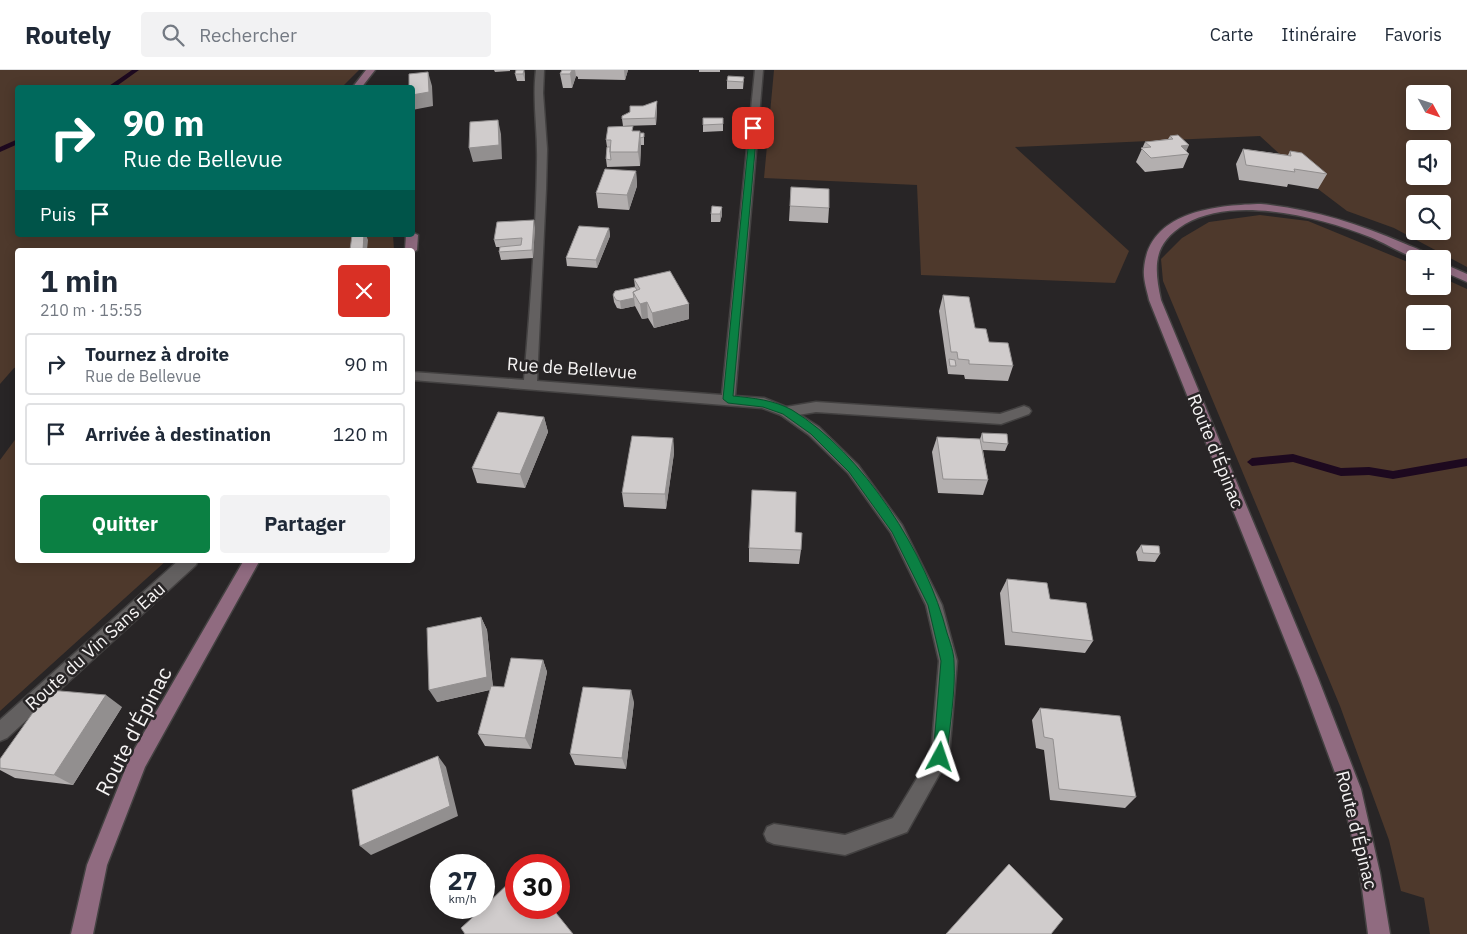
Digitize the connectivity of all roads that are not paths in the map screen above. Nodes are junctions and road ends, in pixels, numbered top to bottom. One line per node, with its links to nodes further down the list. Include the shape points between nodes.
1 (372, 70): 4 (main road)
2 (540, 70): 9 (street, via 537,88 542,157 540,254)
3 (759, 70): 10 (street)
4 (359, 85)
5 (1409, 250): 18 (main road, Route d'Épinac, via 1372,233 1307,213 1277,208 1214,209 1189,217 1170,229 1154,247 1149,268 1155,300 1351,789 1370,872)
6 (1451, 270): 7 (main road)
7 (1467, 278)
8 (415, 376): 9 (street, Rue de Bellevue)
9 (530, 385): 10 (street, Rue de Bellevue)
10 (728, 399): 12 (street, Rue de Bellevue, via 764,403)
11 (1024, 411): 12 (street, via 1001,419 816,407)
12 (786, 412): 16 (street, Rue de Bellevue, via 814,431 853,469 896,529 934,605 948,661 940,757 900,824 845,845)
13 (187, 563): 15 (street, Route du Vin Sans Eau)
14 (250, 563): 17 (main road, Route d'Épinac, via 138,762 97,865)
15 (0, 732)
16 (774, 834)
17 (82, 934)
18 (1379, 934)

